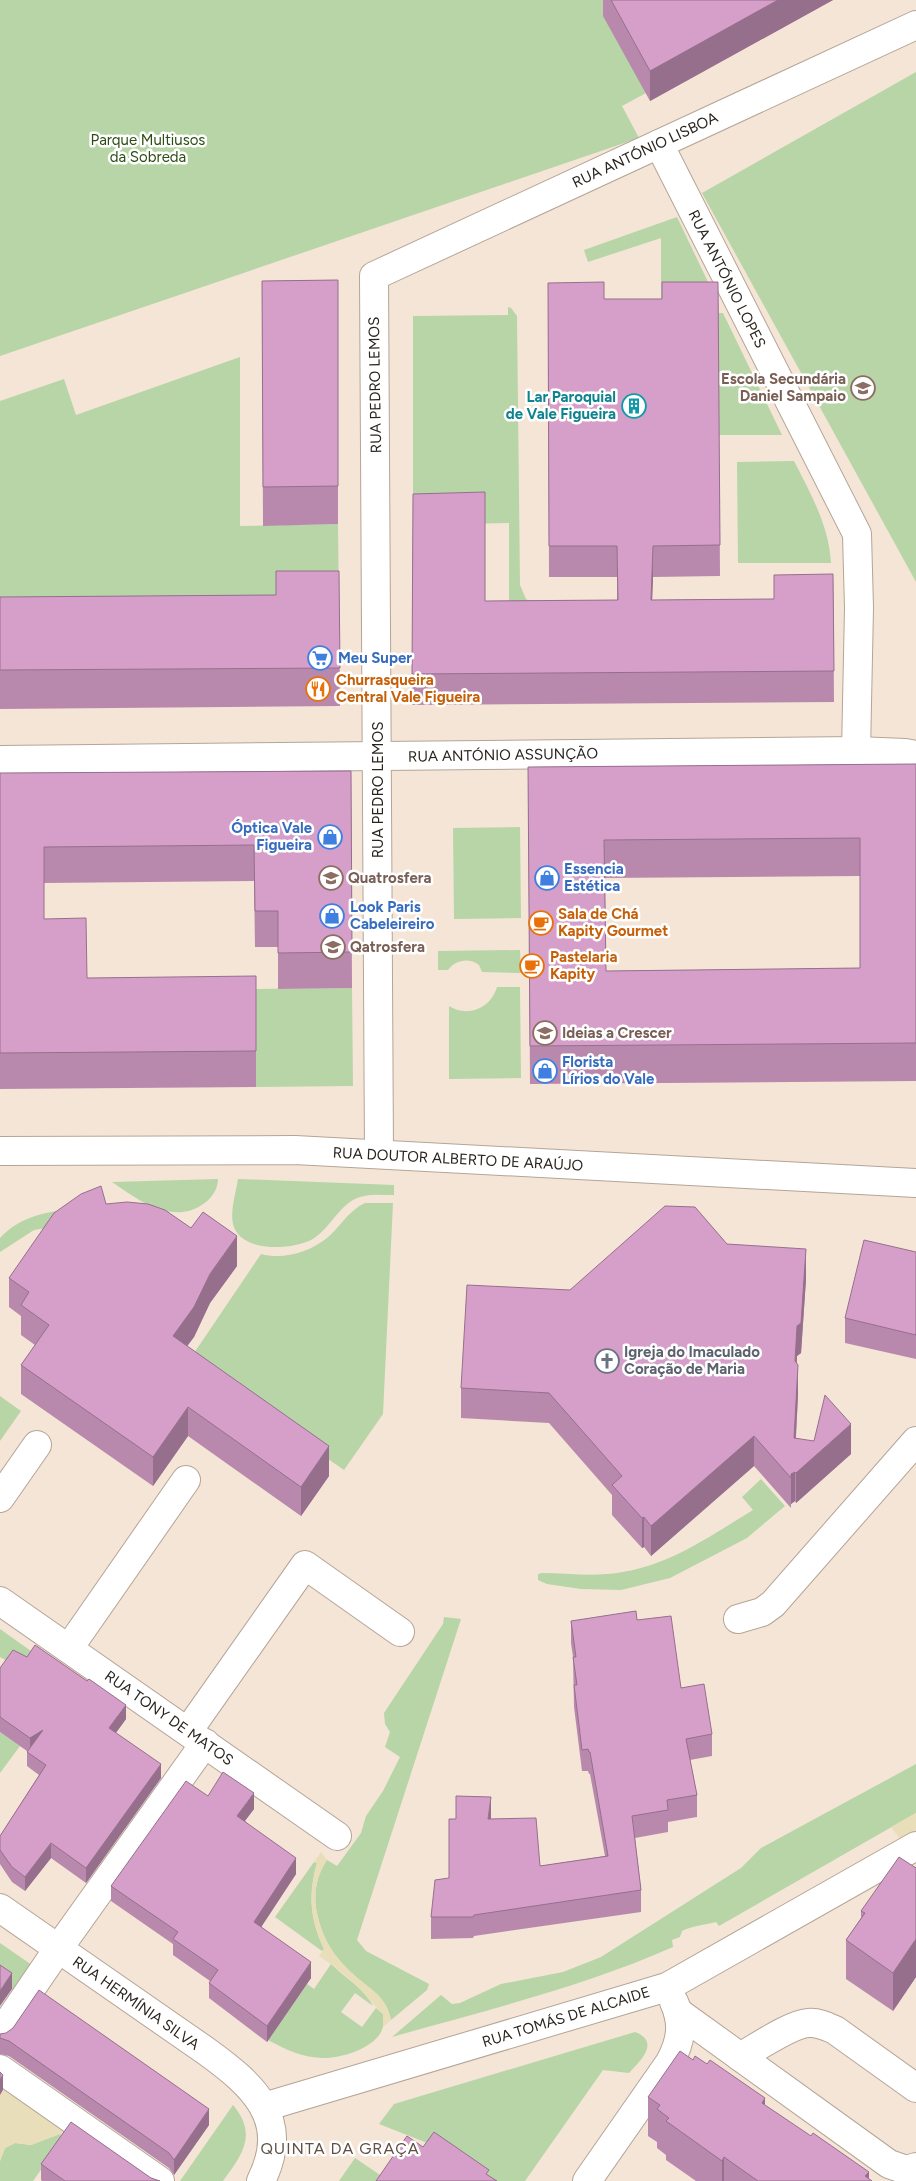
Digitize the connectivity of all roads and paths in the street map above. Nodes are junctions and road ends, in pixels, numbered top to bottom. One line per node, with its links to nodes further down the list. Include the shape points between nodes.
1 (916, 25): 2 (street, RUA ANTÓNIO LISBOA)
2 (659, 144): 3 (street, RUA ANTÓNIO LISBOA); 4 (street, RUA ANTÓNIO LOPES, via 858,534)
3 (374, 276): 6 (street, RUA PEDRO LEMOS)
4 (856, 751): 5 (street, RUA ANTÓNIO ASSUNÇÃO); 6 (street, RUA ANTÓNIO ASSUNÇÃO)
5 (916, 755)
6 (378, 756): 7 (street, RUA ANTÓNIO ASSUNÇÃO); 9 (street, RUA PEDRO LEMOS)
7 (0, 760)
8 (0, 1150): 9 (street, RUA DOUTOR ALBERTO DE ARAÚJO, via 295,1150)
9 (379, 1154): 10 (street, RUA DOUTOR ALBERTO DE ARAÚJO)
10 (916, 1184)
11 (916, 1440): 16 (street, via 773,1604 762,1612)
12 (37, 1445): 14 (street)
13 (186, 1480): 18 (street)
14 (0, 1498)
15 (0, 1601): 18 (street, RUA TONY DE MATOS)
16 (738, 1619)
17 (400, 1632): 19 (street, via 305,1565)
18 (69, 1648): 19 (street, RUA TONY DE MATOS)
19 (197, 1737): 20 (street, RUA TONY DE MATOS); 23 (street)
20 (337, 1836)
21 (916, 1846): 24 (street, RUA TOMÁS DE ALCAIDE)
22 (0, 1908): 23 (street, RUA HERMÍNIA SILVA)
23 (58, 1949): 26 (street); 30 (street, RUA HERMÍNIA SILVA, via 232,2070 251,2087)
24 (667, 1987): 25 (street); 30 (street, RUA TOMÁS DE ALCAIDE)
25 (678, 2012): 27 (street); 34 (street, via 679,2045 670,2062)
26 (0, 2034)
27 (740, 2057): 29 (street, via 793,2027 807,2022 820,2024 835,2030); 31 (street, via 890,2164 906,2170)
28 (0, 2068): 32 (street)
29 (916, 2088)
30 (264, 2107): 33 (street, via 272,2128 271,2152)
31 (916, 2167)
32 (160, 2181)
33 (261, 2181)
34 (587, 2181)

